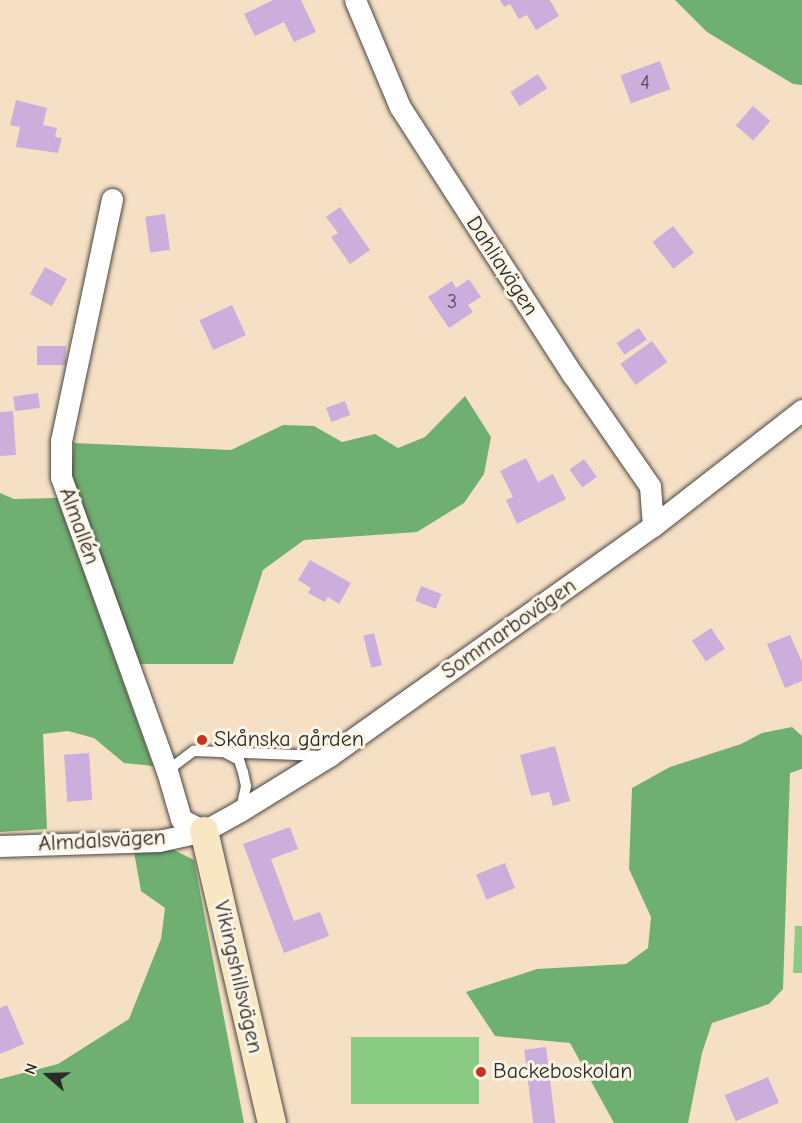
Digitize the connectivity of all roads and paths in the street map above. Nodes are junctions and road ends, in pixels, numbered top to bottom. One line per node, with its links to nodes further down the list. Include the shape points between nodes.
1 (355, 0): 4 (street, Dahliavägen, via 400,107 573,375 650,486)
2 (112, 199): 7 (street, Almallén, via 61,440 61,477)
3 (802, 410): 4 (street, Sommarbovägen)
4 (653, 526): 6 (street, Sommarbovägen)
5 (223, 751): 6 (lane); 7 (lane, via 194,751); 8 (lane, via 239,760 243,772 246,786)
6 (329, 756): 8 (street, Sommarbovägen)
7 (167, 771): 9 (street, Almallén, via 181,819)
8 (240, 811): 9 (street, Sommarbovägen)
9 (204, 831): 10 (street, Almdalsvägen, via 159,841); 11 (street, Vikingshillsvägen)
10 (0, 846)
11 (272, 1123)

